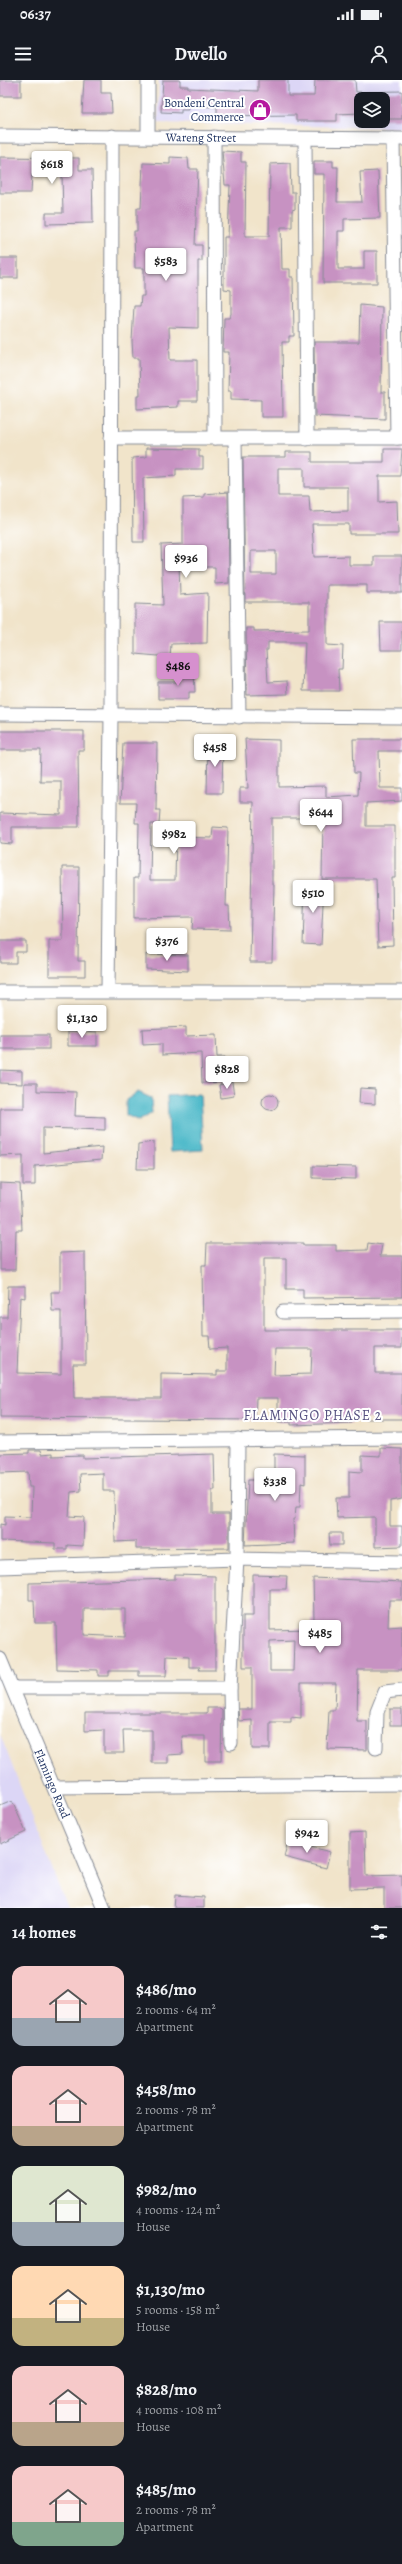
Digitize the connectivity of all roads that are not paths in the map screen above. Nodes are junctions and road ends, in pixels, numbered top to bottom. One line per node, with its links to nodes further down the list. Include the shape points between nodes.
1 (148, 80): 4 (street)
2 (0, 136): 3 (street, Wareng Street)
3 (112, 136): 4 (street, Wareng Street); 8 (street)
4 (148, 136): 5 (street, Wareng Street)
5 (214, 137): 7 (street, Wareng Street); 9 (street)
6 (398, 139): 7 (street, Wareng Street); 10 (street)
7 (305, 140): 12 (street)
8 (111, 438): 9 (street); 14 (street)
9 (216, 438): 11 (street)
10 (400, 438): 12 (street)
11 (235, 439): 12 (street); 15 (street)
12 (307, 439)
13 (0, 714): 14 (street)
14 (111, 715): 15 (street); 17 (street)
15 (239, 717): 16 (street)
16 (402, 717)
17 (108, 991): 18 (street); 19 (street)
18 (0, 992)
19 (402, 992)
20 (402, 1311): 21 (street)
21 (283, 1312)
22 (402, 1438): 23 (street)
23 (238, 1439): 24 (street); 25 (street)
24 (0, 1442)
25 (237, 1559): 26 (street); 27 (street); 30 (street)
26 (402, 1562)
27 (0, 1567)
28 (0, 1659): 29 (street, Flamingo Road)
29 (13, 1688): 30 (street); 35 (street, Flamingo Road)
30 (230, 1688): 32 (street)
31 (402, 1690): 33 (street, via 385,1692 377,1712)
32 (231, 1743)
33 (376, 1748)
34 (402, 1784): 35 (street)
35 (55, 1787): 36 (street, Flamingo Road)
36 (104, 1908)

